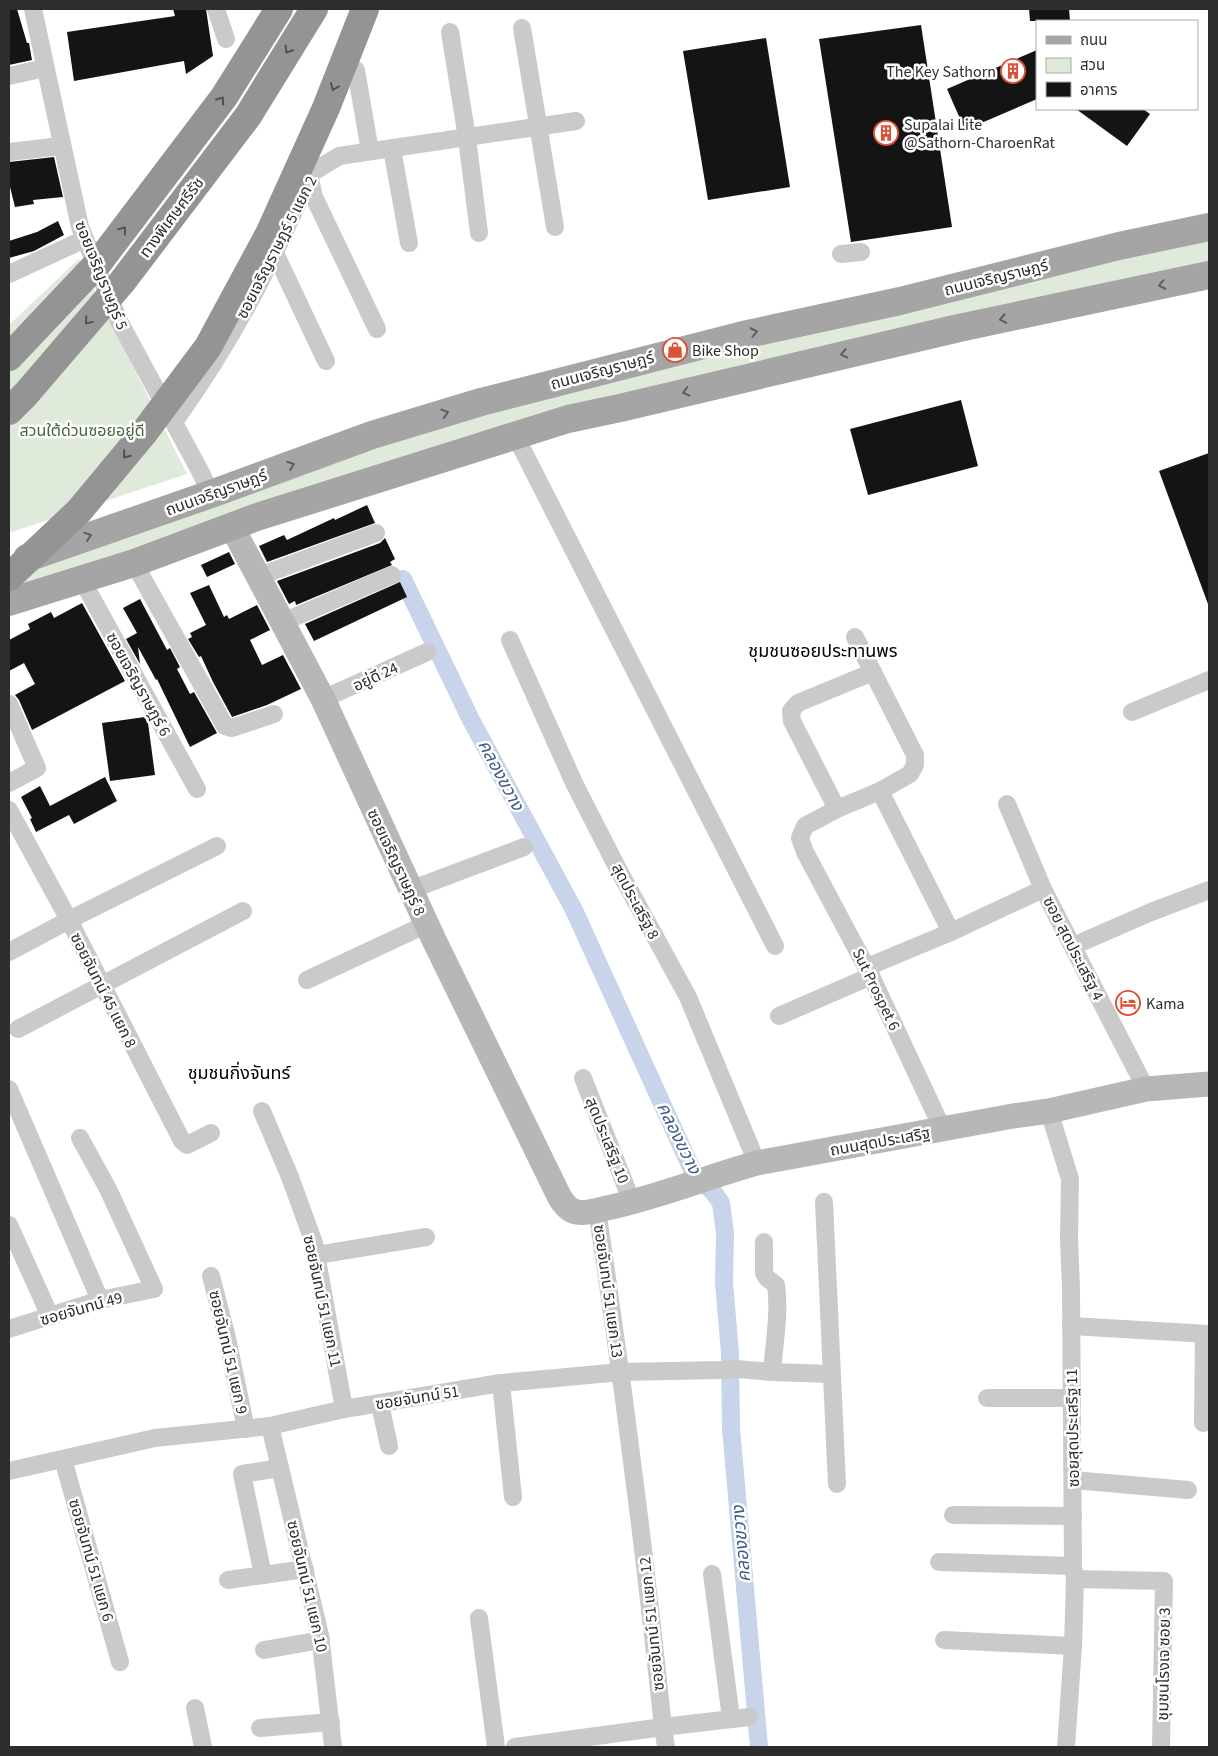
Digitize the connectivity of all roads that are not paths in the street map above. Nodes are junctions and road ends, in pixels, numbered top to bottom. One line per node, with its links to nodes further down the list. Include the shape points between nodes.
1 (33, 9): 9 (street, ซอยเจริญราษฎร์ 5)
2 (216, 9): 8 (street)
3 (279, 9): 31 (highway, ทางพิเศษศรีรัช, one-way to 3, bridge, via 98,262 224,97)
4 (314, 9): 33 (highway, ทางพิเศษศรีรัช, one-way to 33, bridge, via 236,132 122,282)
5 (365, 9): 42 (highway, one-way to 42, bridge, via 326,108 268,234 208,348 79,511)
6 (522, 28): 13 (street)
7 (450, 32): 14 (street)
8 (226, 39)
9 (45, 68): 11 (street); 15 (street, ซอยเจริญราษฎร์ 5)
10 (356, 70): 18 (street)
11 (9, 76)
12 (576, 121): 13 (street, ซอยเจริญราษฎร์ 5 แยก 2)
13 (538, 128): 14 (street, ซอยเจริญราษฎร์ 5 แยก 2); 20 (street)
14 (467, 138): 16 (street, ซอยเจริญราษฎร์ 5 แยก 2); 22 (street)
15 (61, 146): 17 (street); 23 (street, ซอยเจริญราษฎร์ 5)
16 (392, 149): 18 (street, ซอยเจริญราษฎร์ 5 แยก 2); 24 (street)
17 (9, 152)
18 (370, 152): 19 (street, ซอยเจริญราษฎร์ 5 แยก 2, via 339,156 318,168)
19 (310, 179): 25 (street, ซอยเจริญราษฎร์ 5 แยก 2); 30 (street, via 314,197)
20 (555, 227)
21 (1209, 227): 36 (main road, ถนนเจริญราษฎร์, one-way to 21, via 372,435 510,394 743,335 900,302 1118,246)
22 (479, 233)
23 (85, 239): 28 (street); 34 (street, ซอยเจริญราษฎร์ 5, via 119,321)
24 (409, 243)
25 (274, 252): 32 (street); 34 (street, ซอยเจริญราษฎร์ 5 แยก 2, via 241,317 199,388)
26 (861, 252): 27 (street)
27 (841, 254)
28 (9, 274)
29 (1209, 275): 35 (main road, one-way to 35, via 959,328 568,419)
30 (377, 329)
31 (9, 357)
32 (326, 361)
33 (9, 411)
34 (174, 422): 36 (street, ซอยเจริญราษฎร์ 5)
35 (515, 435): 37 (main road); 71 (street)
36 (211, 494): 40 (main road, ถนนเจริญราษฎร์, one-way to 36)
37 (232, 527): 39 (main road); 43 (street, ซอยเจริญราษฎร์ 8)
38 (376, 533): 43 (street)
39 (134, 563): 44 (main road); 55 (street, via 225,726 232,728)
40 (9, 564)
41 (392, 575): 46 (street)
42 (9, 576)
43 (257, 577): 46 (street, ซอยเจริญราษฎร์ 8)
44 (82, 580): 45 (main road); 57 (street, ซอยเจริญราษฎร์ 6)
45 (9, 602)
46 (283, 622): 52 (street, ซอยเจริญราษฎร์ 8)
47 (855, 637): 50 (street)
48 (510, 640): 88 (street, สุดประเสริฐ 8, via 575,785 688,997)
49 (426, 652): 52 (street, อยู่ดี 24)
50 (873, 672): 58 (street, via 916,755 910,774); 60 (street, via 798,703 791,711 792,721)
51 (1209, 680): 54 (street)
52 (324, 699): 65 (street, ซอยเจริญราษฎร์ 8)
53 (9, 704): 56 (street, via 37,768)
54 (1132, 712)
55 (274, 714)
56 (9, 783)
57 (196, 789)
58 (880, 791): 60 (street); 70 (street)
59 (1007, 804): 64 (street, ซอย สุดประเสริฐ 4)
60 (836, 809): 74 (street, Sut Prospet 6, via 805,826 800,838)
61 (9, 810): 68 (street, ซอยจันทน์ 45 แยก 8)
62 (217, 846): 68 (street)
63 (524, 846): 65 (street)
64 (1043, 889): 70 (street); 72 (street, ซอย สุดประเสริฐ 4)
65 (410, 890): 69 (street, ซอยเจริญราษฎร์ 8)
66 (1209, 890): 72 (street)
67 (243, 911): 76 (street)
68 (69, 920): 73 (street); 76 (street, ซอยจันทน์ 45 แยก 8)
69 (426, 924): 75 (street); 89 (street, ซอยเจริญราษฎร์ 8)
70 (951, 932): 74 (street)
71 (774, 946)
72 (1073, 946): 82 (street, ซอย สุดประเสริฐ 4)
73 (9, 952)
74 (869, 971): 77 (street); 85 (street, Sut Prospet 6)
75 (307, 980)
76 (101, 985): 78 (street); 86 (street, ซอยจันทน์ 45 แยก 8, via 182,1141 187,1145)
77 (779, 1016)
78 (18, 1029)
79 (583, 1078): 90 (street, สุดประเสริฐ 10)
80 (1209, 1084): 82 (street, ถนนสุดประเสริฐ)
81 (9, 1089): 98 (street)
82 (1146, 1089): 84 (street, ถนนสุดประเสริฐ)
83 (262, 1111): 96 (street, ซอยจันทน์ 51 แยก 11, via 290,1177)
84 (1049, 1111): 85 (street, ถนนสุดประเสริฐ); 100 (street, ซอยสุดประเสริฐ 11, via 1070,1179)
85 (943, 1130): 88 (street, ถนนสุดประเสริฐ)
86 (211, 1133)
87 (80, 1138): 98 (street, ซอยจันทน์ 49, via 108,1189 154,1288)
88 (757, 1163): 90 (street, ถนนสุดประเสริฐ)
89 (560, 1198): 92 (street, ถนนสุดประเสริฐ, via 566,1207 576,1212)
90 (632, 1202): 92 (street, ถนนสุดประเสริฐ)
91 (824, 1202): 105 (street)
92 (598, 1210): 103 (street, ซอยจันทน์ 51 แยก 13)
93 (9, 1225): 99 (street)
94 (426, 1237): 96 (street)
95 (764, 1242): 104 (street, via 764,1273 776,1285)
96 (317, 1255): 110 (street, ซอยจันทน์ 51 แยก 11)
97 (211, 1276): 113 (street, ซอยจันทน์ 51 แยก 9, via 228,1338)
98 (100, 1300): 99 (street, ซอยจันทน์ 49)
99 (50, 1316): 101 (street, ซอยจันทน์ 49)
100 (1071, 1326): 102 (street); 108 (street, ซอยสุดประเสริฐ 11)
101 (9, 1329)
102 (1207, 1334): 111 (street)
103 (621, 1372): 104 (street, ซอยจันทน์ 51); 106 (street, ซอยจันทน์ 51); 140 (street, ซอยจันทน์ 51 แยก 12)
104 (772, 1372): 105 (street, ซอยจันทน์ 51)
105 (831, 1374): 119 (street)
106 (501, 1384): 109 (street, ซอยจันทน์ 51); 121 (street)
107 (987, 1398): 108 (street)
108 (1072, 1398): 118 (street, ซอยสุดประเสริฐ 11)
109 (380, 1404): 110 (street, ซอยจันทน์ 51); 114 (street)
110 (344, 1410): 112 (street, ซอยจันทน์ 51)
111 (1203, 1422)
112 (270, 1426): 113 (street, ซอยจันทน์ 51); 116 (street, ซอยจันทน์ 51 แยก 10)
113 (246, 1429): 115 (street, ซอยจันทน์ 51, via 155,1438)
114 (389, 1446)
115 (63, 1459): 117 (street, ซอยจันทน์ 51); 135 (street, ซอยจันทน์ 51 แยก 6)
116 (280, 1468): 125 (street, ซอยจันทน์ 51 แยก 10); 128 (street, via 242,1474)
117 (9, 1471)
118 (1073, 1480): 120 (street); 123 (street, ซอยสุดประเสริฐ 11)
119 (837, 1484)
120 (1188, 1490)
121 (513, 1497)
122 (953, 1515): 123 (street)
123 (1073, 1516): 126 (street, ซอยสุดประเสริฐ 11)
124 (939, 1562): 126 (street)
125 (305, 1569): 128 (street); 131 (street, ซอยจันทน์ 51 แยก 10)
126 (1074, 1572): 133 (street, ซอยสุดประเสริฐ 11); 149 (street, ชุมชนโรงเจ ซอย 3, via 1164,1581)
127 (712, 1574): 138 (street)
128 (262, 1575): 129 (street)
129 (228, 1580)
130 (479, 1618): 145 (street)
131 (321, 1640): 134 (street); 139 (street, ซอยจันทน์ 51 แยก 10)
132 (944, 1640): 133 (street)
133 (1073, 1646): 148 (street, ซอยสุดประเสริฐ 11)
134 (264, 1650)
135 (120, 1662)
136 (195, 1708): 143 (street)
137 (749, 1717): 138 (street)
138 (731, 1718): 140 (street)
139 (331, 1722): 141 (street); 144 (street, ซอยจันทน์ 51 แยก 10)
140 (663, 1727): 142 (street); 147 (street, ซอยจันทน์ 51 แยก 12)
141 (260, 1728)
142 (551, 1745): 146 (street)
143 (203, 1747)
144 (333, 1747)
145 (496, 1747)
146 (515, 1747)
147 (666, 1747)
148 (1066, 1747)
149 (1162, 1747)

